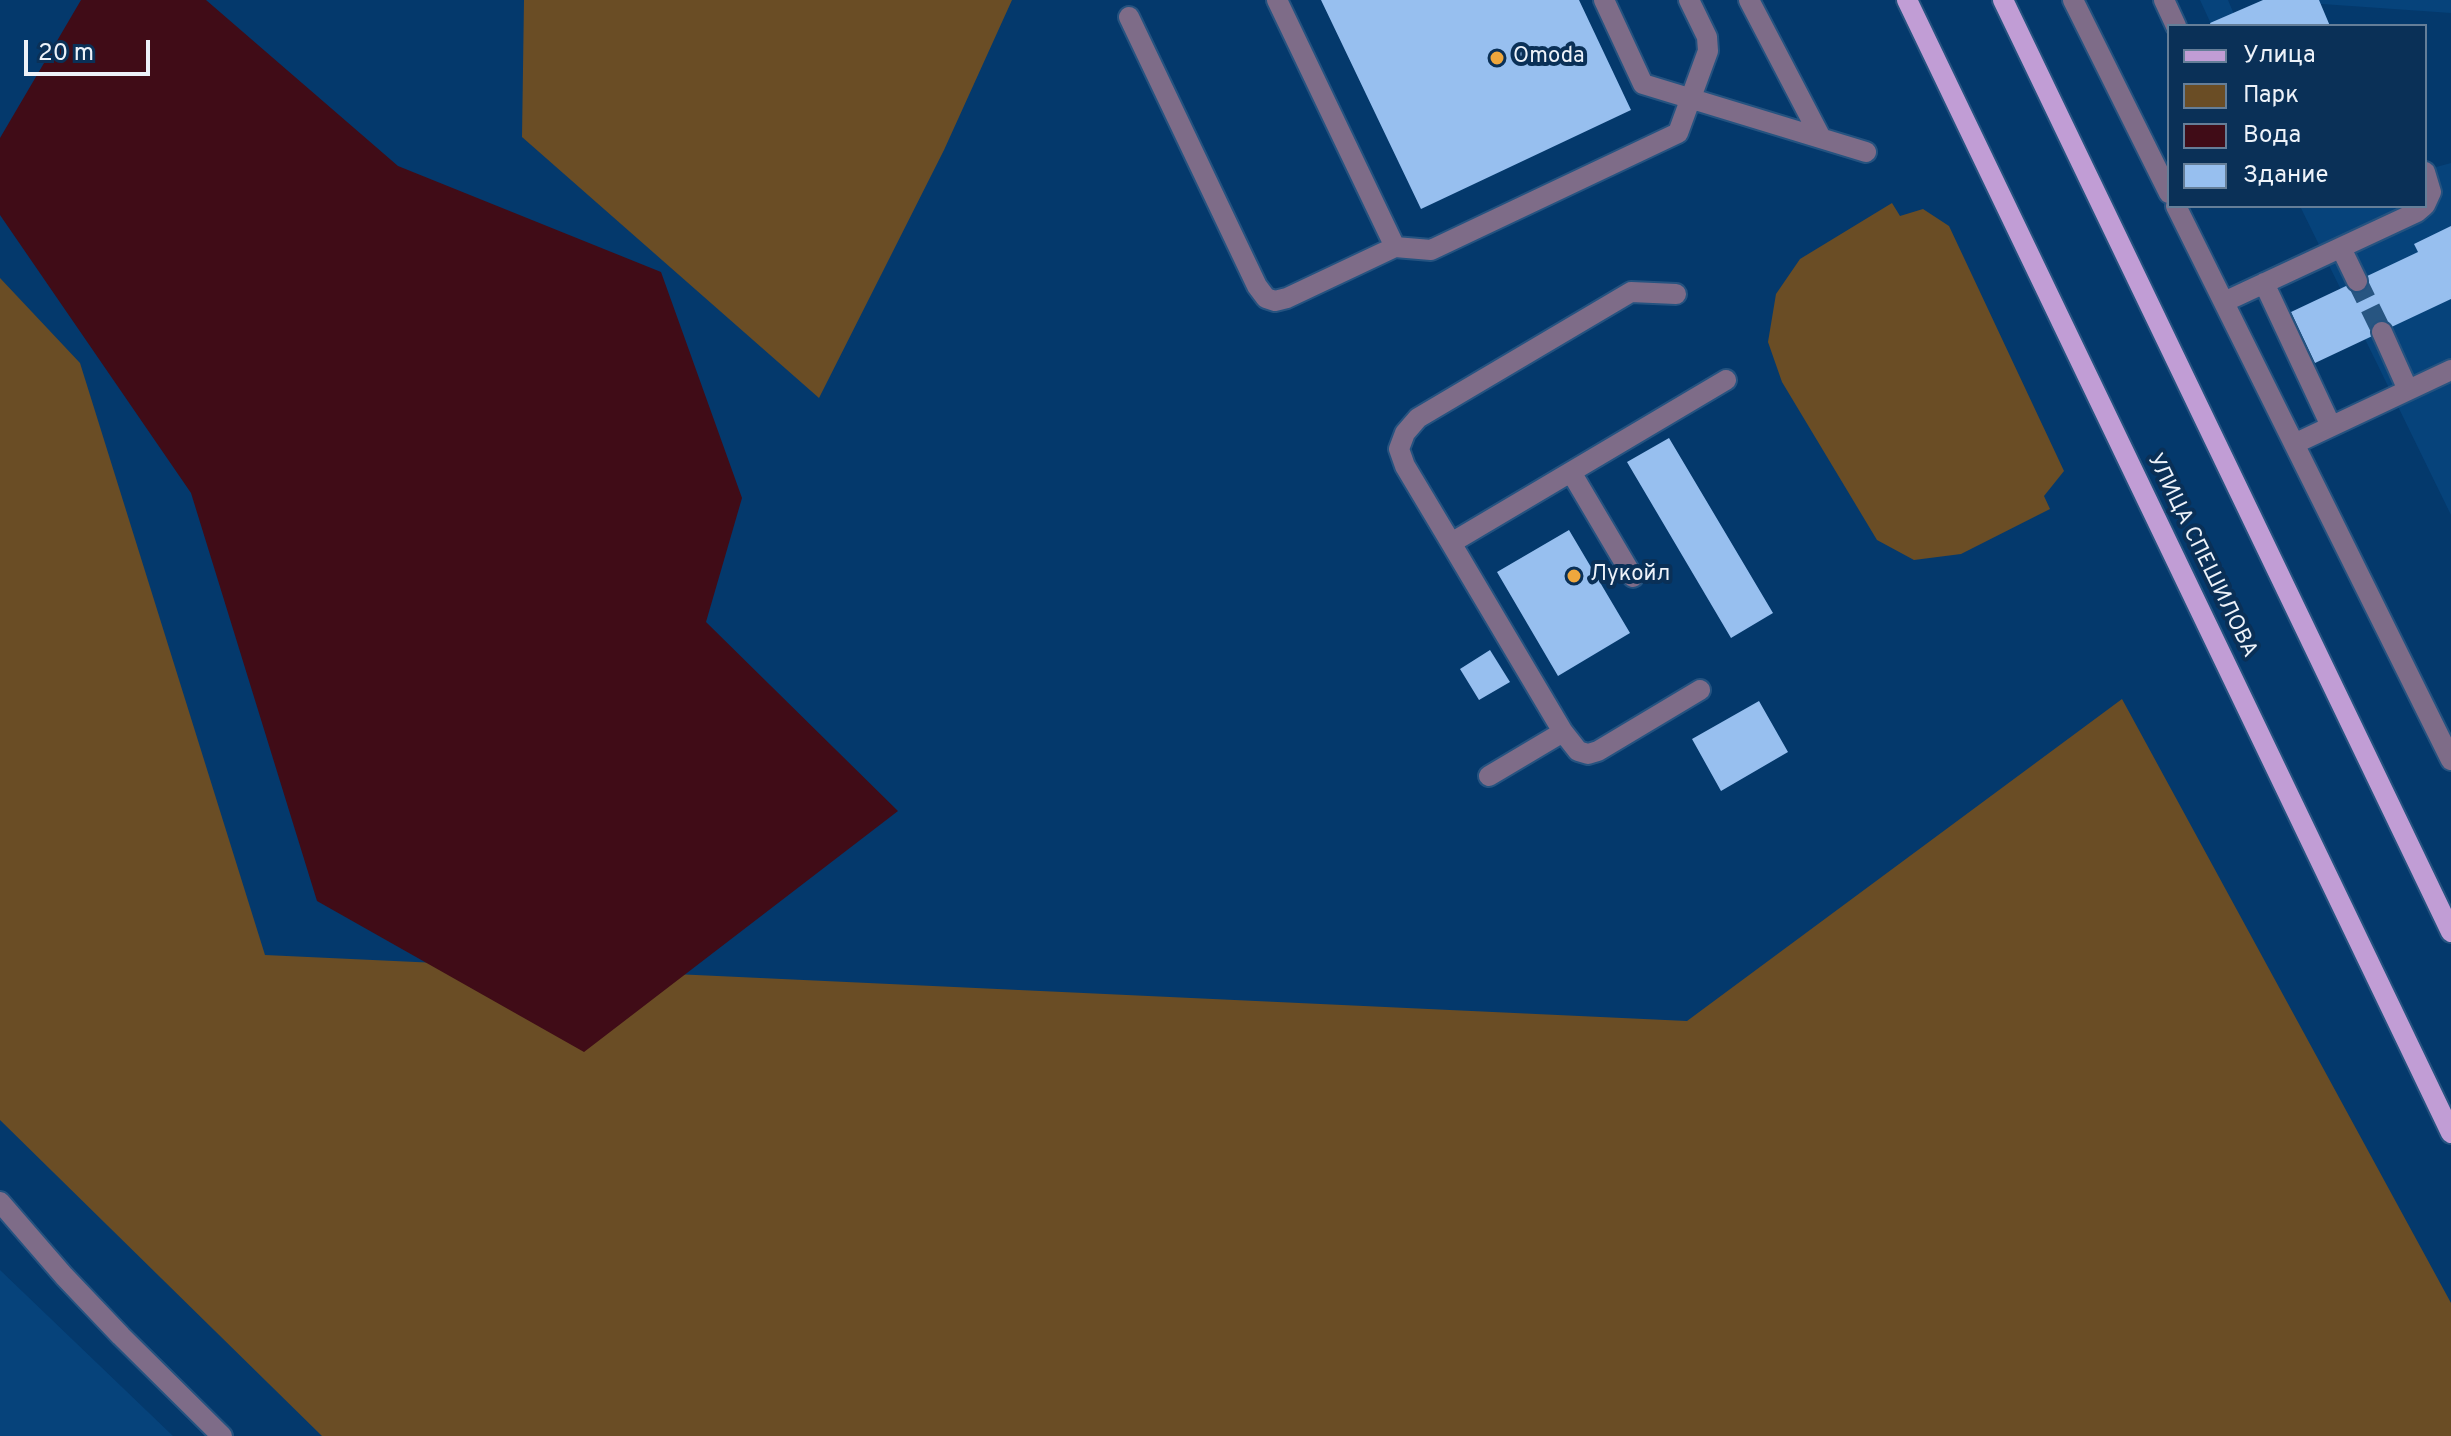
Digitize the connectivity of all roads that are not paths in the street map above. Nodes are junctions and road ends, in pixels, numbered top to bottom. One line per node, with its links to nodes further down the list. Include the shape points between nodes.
1 (1277, 0): 19 (street)
2 (1604, 0): 11 (street, via 1643,84)
3 (1689, 0): 11 (street, via 1708,51)
4 (1749, 0): 12 (street)
5 (1907, 0): 40 (main road, УЛИЦА СПЕШИЛОВА)
6 (2003, 0): 39 (main road)
7 (2073, 0): 15 (street)
8 (2164, 0): 10 (street)
9 (1129, 17): 19 (street, via 1266,298 1287,298)
10 (2175, 24)
11 (1691, 99): 12 (street); 19 (street, via 1678,133 1431,250)
12 (1821, 138): 13 (street)
13 (1866, 152)
14 (2427, 179): 16 (street)
15 (2167, 189)
16 (2427, 199)
17 (2177, 208): 24 (street)
18 (2421, 208): 20 (street)
19 (1395, 247)
20 (2341, 248): 21 (street); 22 (street)
21 (2357, 281)
22 (2264, 283): 24 (street); 29 (street)
23 (1676, 294): 32 (street, via 1631,292 1418,418 1399,449)
24 (2224, 302): 30 (street)
25 (2382, 332): 28 (street)
26 (2451, 370): 28 (street)
27 (1726, 380): 31 (street)
28 (2408, 390): 29 (street)
29 (2331, 426): 30 (street)
30 (2294, 444): 36 (street)
31 (1571, 472): 32 (street); 33 (street)
32 (1451, 543): 35 (street)
33 (1633, 577)
34 (1700, 690): 35 (street, via 1598,751 1578,751)
35 (1563, 732): 38 (street)
36 (2446, 737): 37 (street)
37 (2451, 760)
38 (1489, 776)
39 (2451, 932)
40 (2451, 1133)
41 (0, 1202): 42 (street, via 64,1276)
42 (222, 1436)

